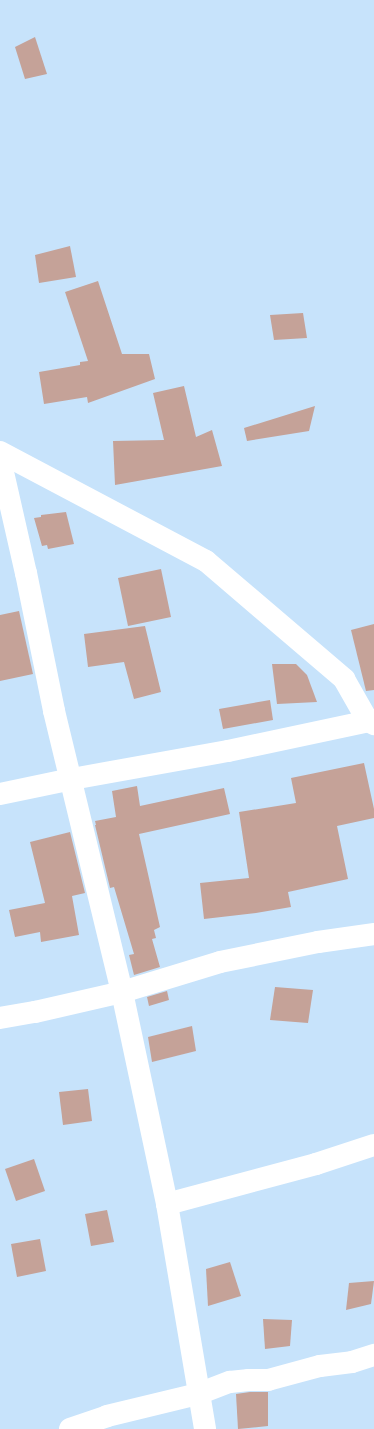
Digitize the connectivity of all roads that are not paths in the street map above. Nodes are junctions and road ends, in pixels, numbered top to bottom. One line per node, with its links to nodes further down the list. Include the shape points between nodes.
1 (0, 452): 3 (street, via 206,561 344,678)
2 (0, 459): 4 (street, via 46,674)
3 (372, 722): 4 (street)
4 (72, 779): 5 (street); 7 (street)
5 (0, 794)
6 (374, 934): 7 (street, via 318,942 220,962)
7 (122, 992): 8 (street); 10 (street)
8 (0, 1018)
9 (374, 1145): 10 (street, via 316,1164)
10 (167, 1204): 12 (street)
11 (374, 1355): 12 (street, via 268,1380 230,1382)
12 (198, 1394): 13 (street, via 107,1416); 14 (street)
13 (70, 1429)
14 (205, 1429)

